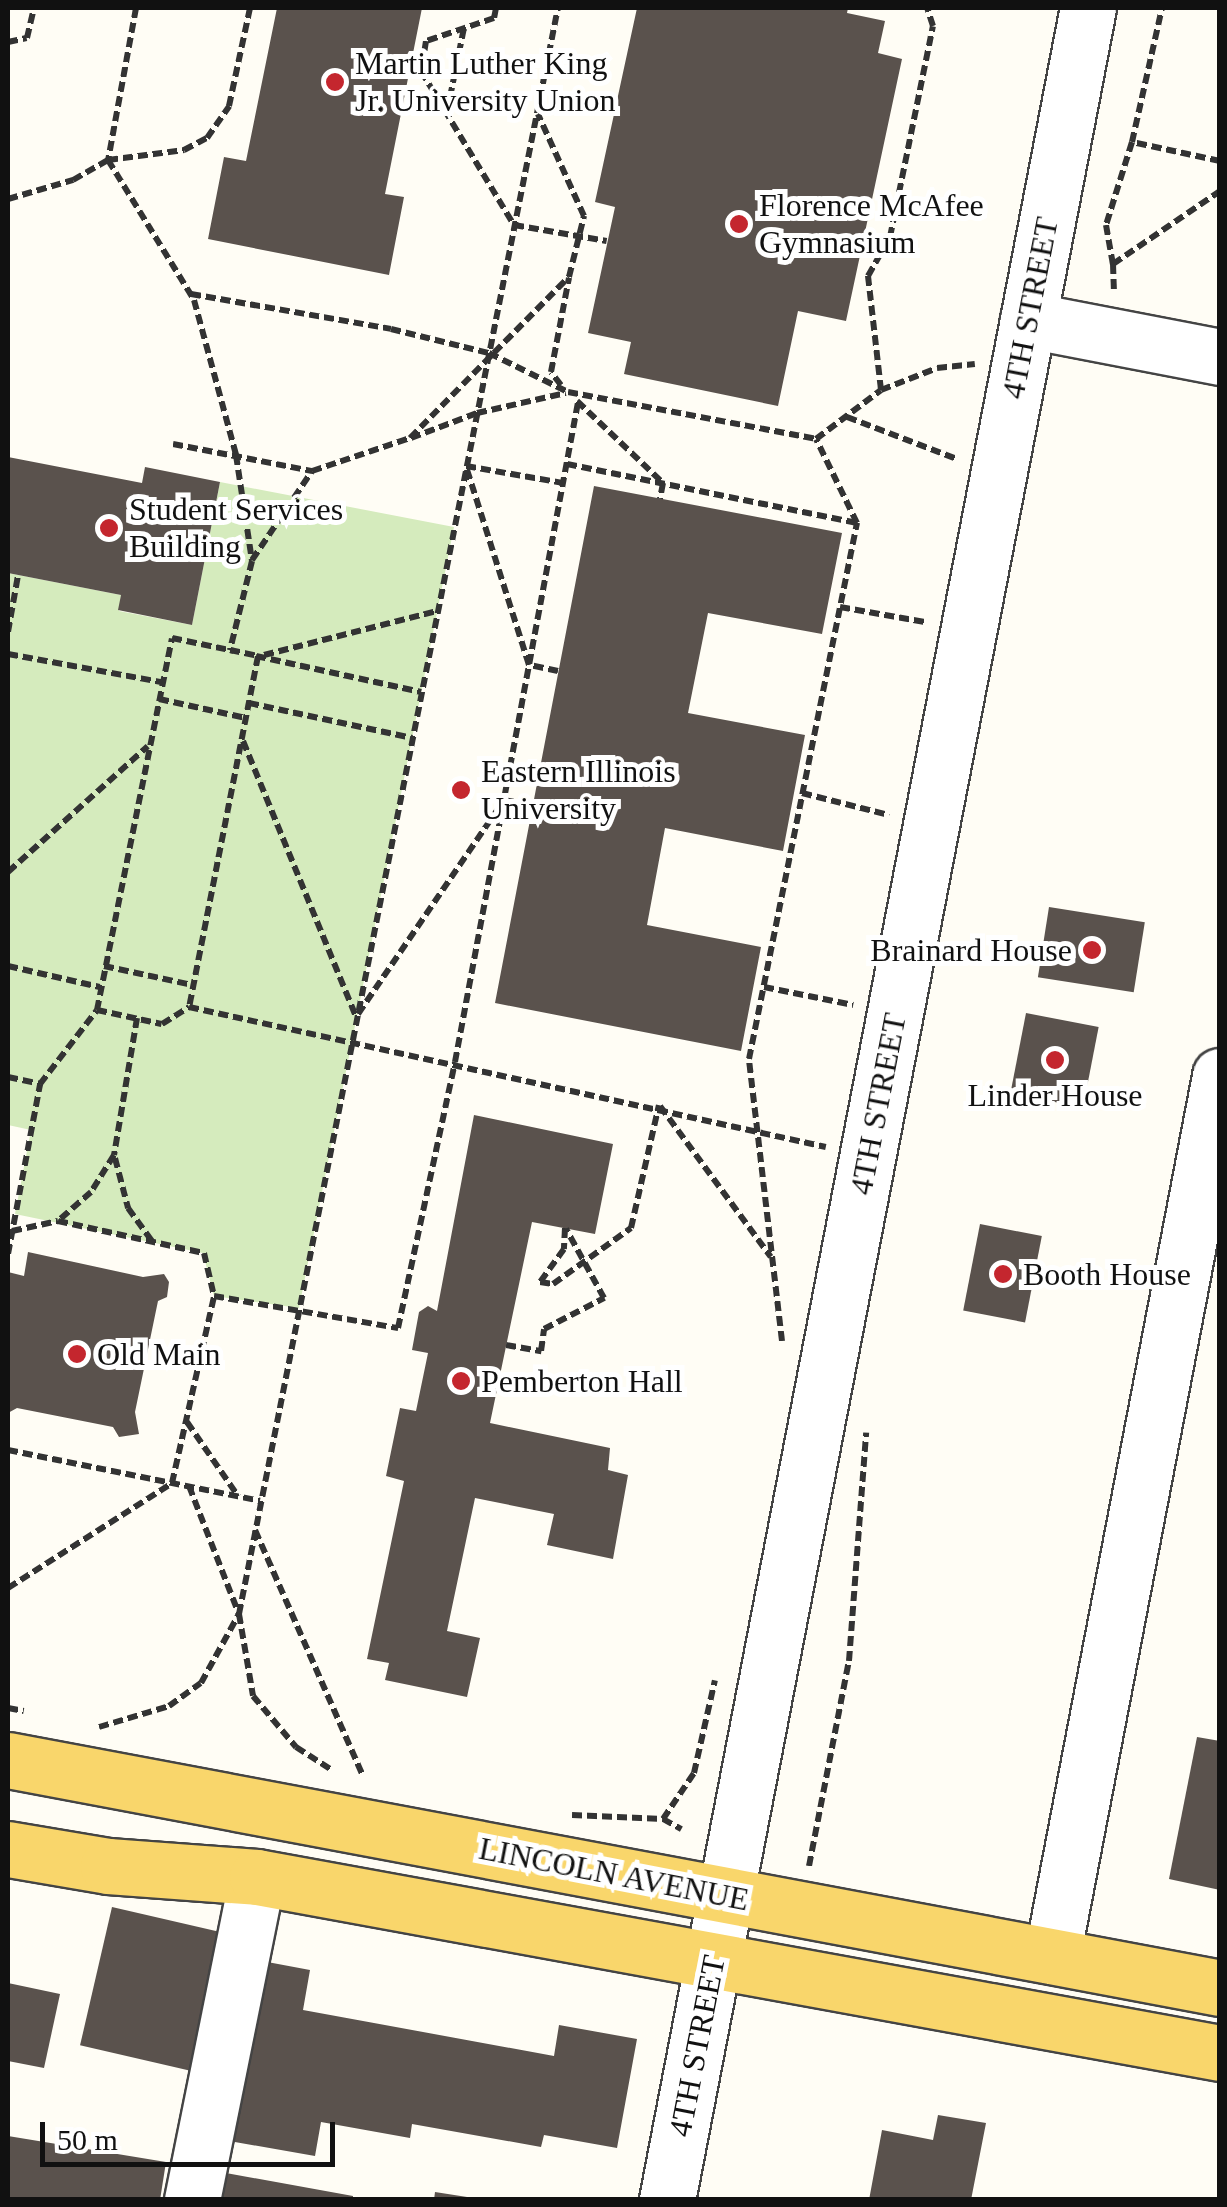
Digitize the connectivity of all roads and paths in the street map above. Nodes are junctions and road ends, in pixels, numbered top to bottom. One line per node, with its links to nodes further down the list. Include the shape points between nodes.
1 (34, 8): 10 (path, via 27,38)
2 (136, 8): 14 (path)
3 (250, 8): 14 (path, via 228,106 207,138 184,150)
4 (496, 8): 9 (path, via 494,18)
5 (558, 8): 11 (path)
6 (928, 8): 29 (path, via 933,26 890,237 868,276)
7 (1088, 8): 25 (street, 4TH STREET)
8 (1162, 8): 13 (path)
9 (464, 28): 12 (path); 12 (path, via 426,41 421,72)
10 (8, 42)
11 (537, 112): 18 (path); 19 (path, via 584,216)
12 (446, 113): 18 (path)
13 (1132, 142): 15 (path); 21 (path, via 1106,225)
14 (108, 160): 17 (path, via 73,180); 24 (path)
15 (1220, 162)
16 (1220, 192): 21 (path)
17 (8, 197)
18 (514, 225): 19 (path); 26 (path)
19 (580, 236): 20 (path); 22 (path)
20 (607, 241)
21 (1113, 264): 23 (path)
22 (569, 277): 26 (path); 30 (path, via 551,372)
23 (1114, 292)
24 (191, 294): 26 (path); 37 (path)
25 (1028, 320): 27 (street); 126 (street, 4TH STREET)
26 (489, 353): 30 (path); 32 (path); 34 (path)
27 (1220, 356)
28 (980, 364): 29 (path, via 937,368)
29 (881, 390): 33 (path)
30 (568, 392): 31 (path); 32 (path); 35 (path)
31 (578, 402): 39 (path); 43 (path)
32 (477, 413): 34 (path); 40 (path)
33 (846, 416): 35 (path); 38 (path)
34 (410, 438): 41 (path)
35 (816, 439): 45 (path)
36 (173, 444): 37 (path)
37 (236, 456): 41 (path); 46 (path)
38 (962, 462)
39 (567, 464): 42 (path); 43 (path)
40 (466, 466): 42 (path); 49 (path); 55 (path)
41 (312, 471): 46 (path)
42 (563, 483): 55 (path)
43 (663, 483): 44 (path); 45 (path)
44 (660, 498)
45 (857, 524): 48 (path)
46 (252, 561): 52 (path)
47 (18, 575): 51 (path)
48 (840, 607): 50 (path); 65 (path)
49 (437, 611): 54 (path); 58 (path)
50 (931, 624)
51 (8, 632)
52 (230, 650): 54 (path); 57 (path, via 172,638)
53 (8, 654): 57 (path)
54 (258, 656): 58 (path); 60 (path)
55 (529, 665): 56 (path); 66 (path)
56 (558, 671)
57 (161, 682): 59 (path)
58 (421, 692): 62 (path)
59 (158, 698): 61 (path); 64 (path)
60 (250, 703): 61 (path); 62 (path)
61 (246, 718): 63 (path)
62 (412, 738): 78 (path)
63 (242, 739): 72 (path); 78 (path)
64 (148, 745): 69 (path); 71 (path)
65 (802, 793): 68 (path); 74 (path)
66 (504, 800): 67 (path); 78 (path); 81 (path)
67 (533, 805)
68 (895, 816)
69 (8, 872)
70 (8, 966): 73 (path)
71 (104, 966): 72 (path); 73 (path)
72 (193, 986): 76 (path)
73 (100, 987): 77 (path)
74 (764, 987): 75 (path); 86 (path, via 749,1060)
75 (859, 1006)
76 (189, 1007): 79 (path, via 162,1024); 80 (path)
77 (96, 1010): 79 (path); 84 (path)
78 (356, 1017): 80 (path)
79 (137, 1018): 88 (path)
80 (352, 1040): 81 (path); 96 (path)
81 (455, 1062): 85 (path); 96 (path, via 398,1328)
82 (1220, 1076): 127 (street)
83 (8, 1077): 84 (path)
84 (40, 1084): 90 (path)
85 (659, 1106): 86 (path); 93 (path); 94 (path, via 631,1228)
86 (761, 1135): 87 (path); 93 (path)
87 (832, 1148)
88 (114, 1156): 89 (path, via 91,1192); 91 (path, via 128,1208)
89 (58, 1221): 90 (path); 91 (path)
90 (12, 1231): 92 (path)
91 (153, 1242): 95 (path, via 204,1253)
92 (8, 1254)
93 (774, 1261): 98 (path)
94 (584, 1263): 94 (path, via 565,1228 564,1249 540,1282 552,1284); 97 (path, via 604,1298 544,1329 541,1351)
95 (214, 1296): 96 (path); 99 (path)
96 (299, 1308): 105 (path)
97 (506, 1345)
98 (782, 1349)
99 (186, 1421): 102 (path); 104 (path)
100 (866, 1423): 124 (path, via 849,1661)
101 (8, 1450): 102 (path)
102 (172, 1483): 103 (path); 107 (path)
103 (189, 1486): 104 (path); 108 (path)
104 (238, 1496): 105 (path)
105 (260, 1501): 106 (path)
106 (254, 1528): 108 (path); 118 (path)
107 (8, 1588)
108 (239, 1614): 113 (path, via 201,1683 169,1706); 117 (path, via 253,1696 296,1747)
109 (718, 1664): 121 (path, via 694,1773)
110 (8, 1708): 111 (path)
111 (44, 1716)
112 (81, 1723): 113 (path)
113 (99, 1727): 114 (path)
114 (118, 1730)
115 (8, 1760): 126 (main road, LINCOLN AVENUE)
116 (304, 1765): 117 (path)
117 (332, 1770): 118 (path)
118 (362, 1776): 119 (path)
119 (381, 1780)
120 (568, 1816): 121 (path)
121 (663, 1819): 122 (path)
122 (681, 1828)
123 (8, 1848): 125 (main road, LINCOLN AVENUE, via 108,1866)
124 (809, 1867)
125 (257, 1876): 128 (main road, LINCOLN AVENUE); 131 (street)
126 (726, 1895): 127 (main road, LINCOLN AVENUE); 128 (street, 4TH STREET)
127 (1052, 1956): 129 (main road, LINCOLN AVENUE)
128 (713, 1962): 130 (main road, LINCOLN AVENUE); 132 (street, 4TH STREET)
129 (1220, 1988)
130 (1220, 2052)
131 (192, 2200)
132 (668, 2200)

